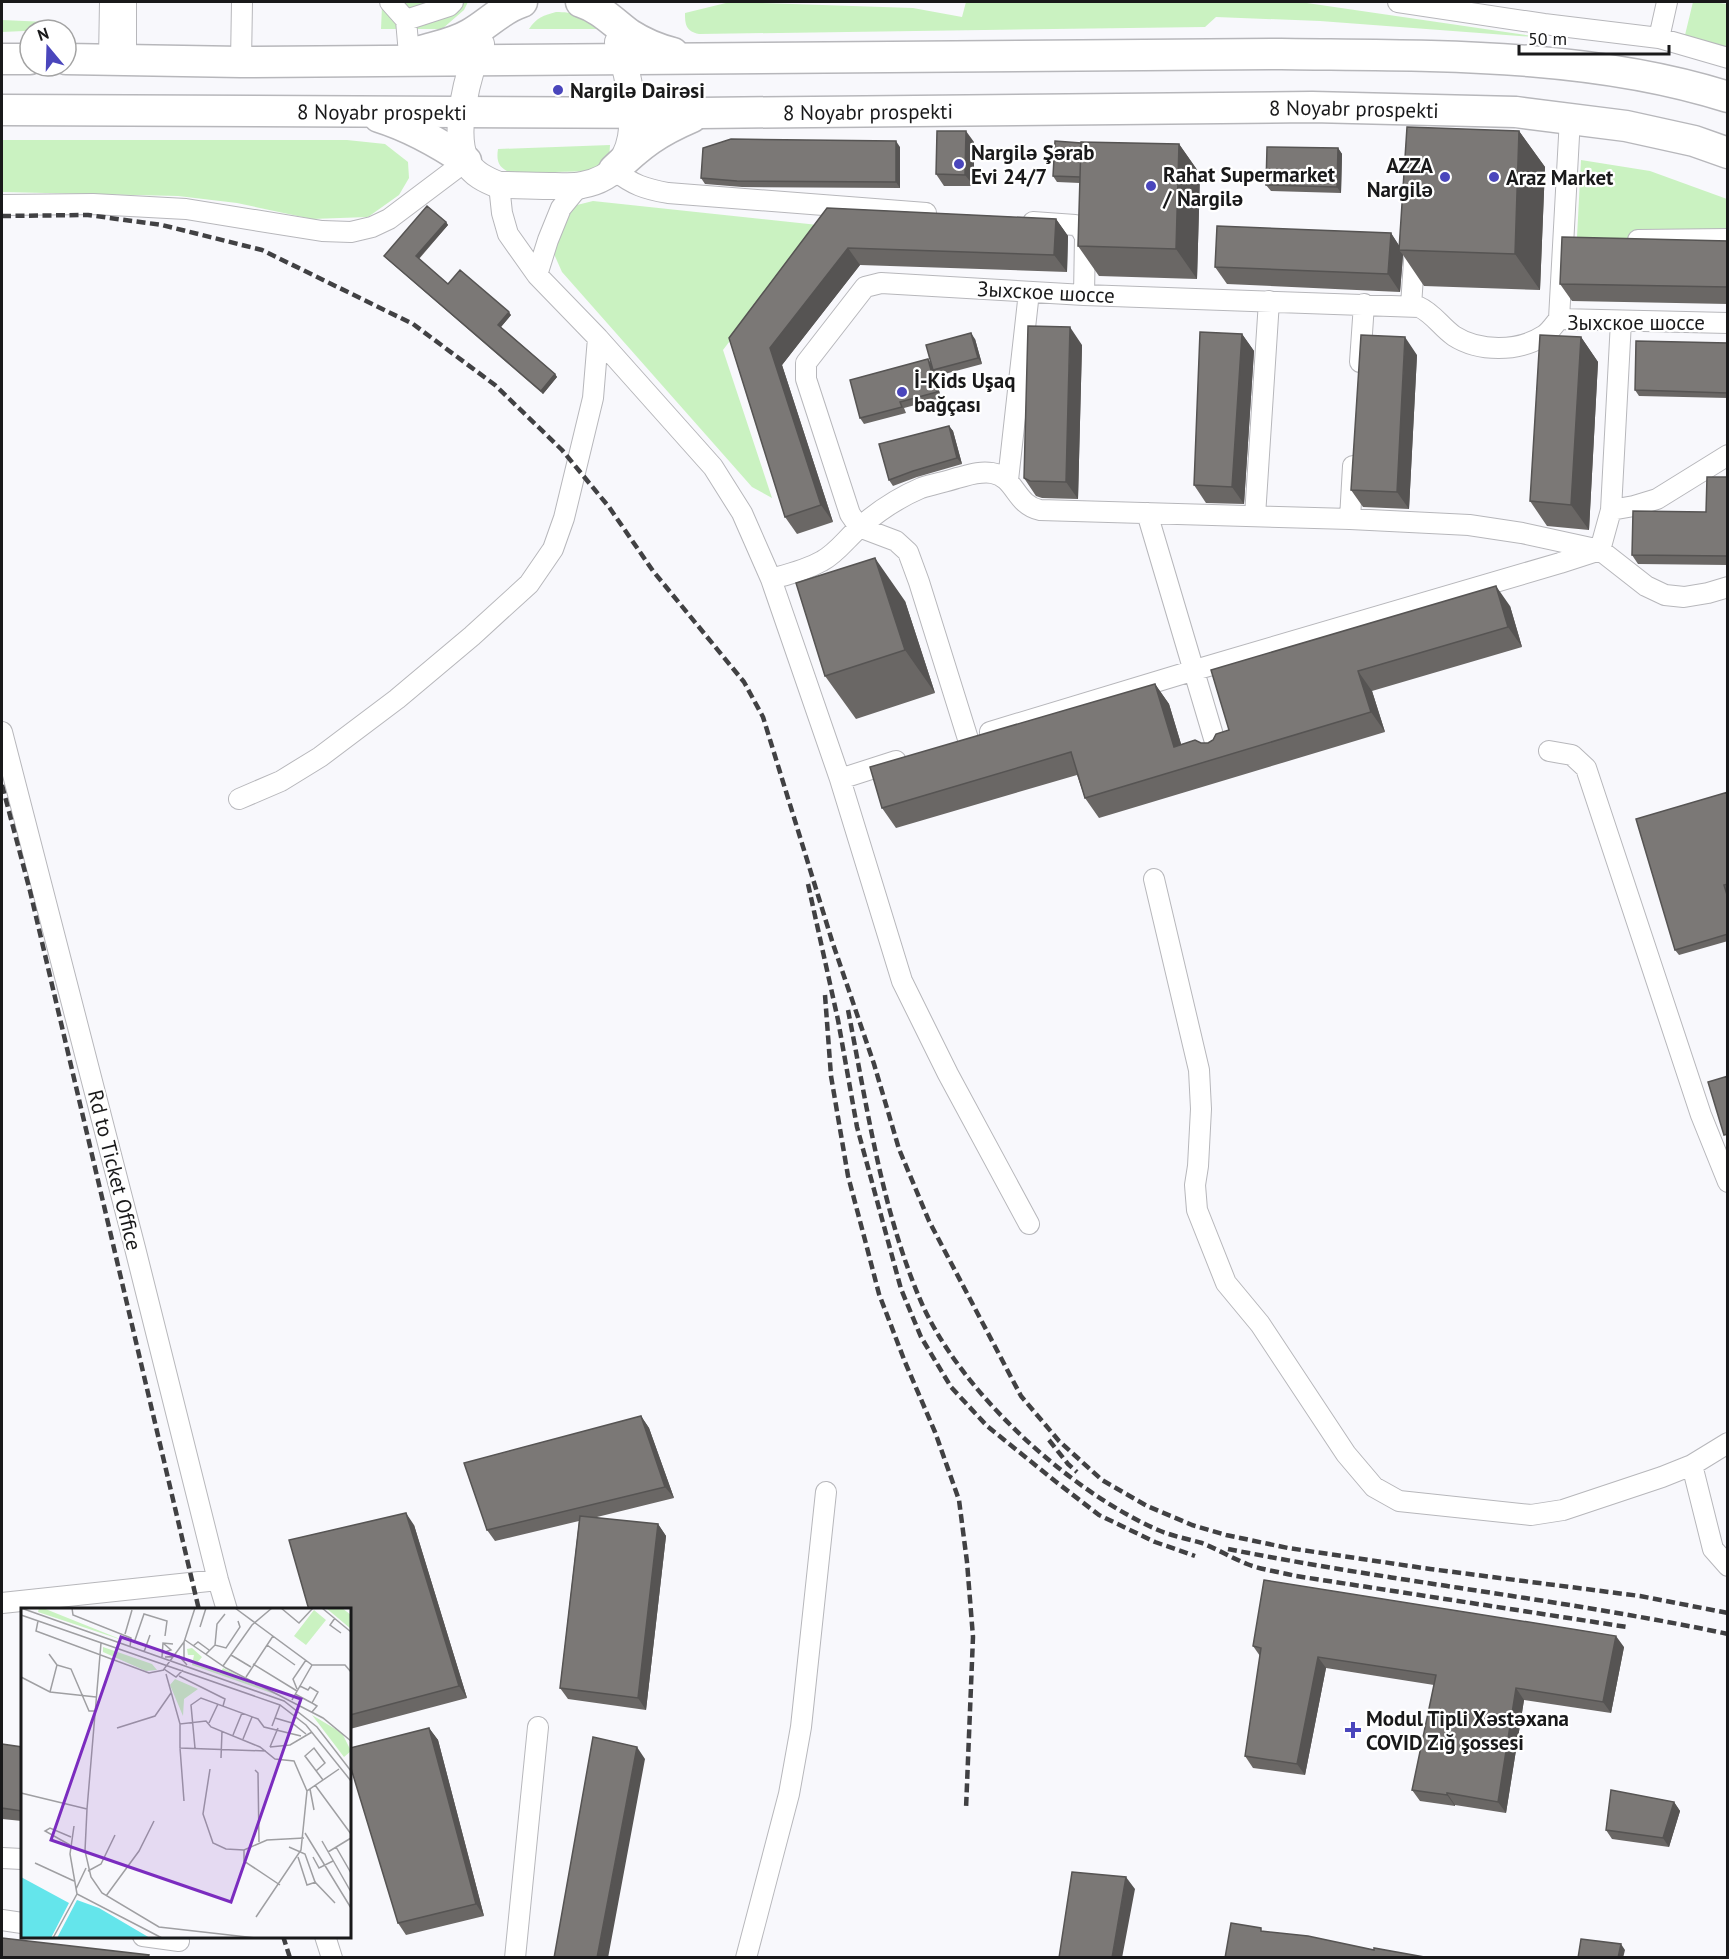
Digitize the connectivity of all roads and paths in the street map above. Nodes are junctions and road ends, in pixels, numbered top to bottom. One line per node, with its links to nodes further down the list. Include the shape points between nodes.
1 (110, 2): 21 (street)
2 (126, 2): 21 (street)
3 (242, 2): 24 (street)
4 (390, 2): 12 (street)
5 (453, 2): 12 (street)
6 (522, 2): 11 (highway)
7 (581, 2): 10 (highway)
8 (1398, 2): 13 (street)
9 (1667, 2): 13 (street)
10 (607, 9): 15 (main road); 16 (highway, via 628,33 643,42)
11 (496, 10): 14 (highway, via 455,42); 22 (main road)
12 (406, 20): 14 (street)
13 (1659, 38): 17 (street)
14 (409, 54): 23 (highway)
15 (623, 58): 16 (highway); 22 (highway); 29 (main road)
16 (693, 58): 25 (highway, via 1436,56 1593,69 1640,76)
17 (1728, 58)
18 (2, 59): 19 (highway)
19 (18, 59)
20 (78, 59): 21 (highway)
21 (117, 59): 24 (highway)
22 (473, 60): 23 (highway); 28 (main road)
23 (380, 61): 24 (highway)
24 (241, 62)
25 (1728, 98)
26 (2, 110): 27 (highway, 8 Noyabr prospekti)
27 (356, 111): 28 (highway, 8 Noyabr prospekti); 33 (highway, via 406,127)
28 (463, 112): 29 (highway, 8 Noyabr prospekti); 33 (main road)
29 (633, 113): 30 (highway, 8 Noyabr prospekti); 34 (main road, via 631,136)
30 (700, 113): 31 (highway, 8 Noyabr prospekti, via 1312,107 1516,112); 34 (highway, via 663,129)
31 (1570, 118): 32 (highway, 8 Noyabr prospekti, via 1694,141); 44 (street)
32 (1728, 153)
33 (466, 161): 35 (main road, via 480,177); 37 (street, via 389,219 351,232 322,231 186,209)
34 (614, 170): 36 (main road, via 602,180); 38 (street, via 629,182 669,193)
35 (499, 185): 36 (main road); 45 (street, via 508,234)
36 (579, 186): 45 (street, via 561,208)
37 (2, 205)
38 (947, 215)
39 (1017, 220): 47 (street, via 1075,225 1081,229 1085,237)
40 (1417, 225): 50 (street)
41 (1728, 239): 43 (street)
42 (1587, 240): 44 (street)
43 (1622, 240)
44 (1563, 241): 51 (street)
45 (537, 275): 54 (street)
46 (1029, 292): 47 (street, Зыхское шоссе); 58 (street); 63 (street, Зыхское шоссе, via 881,284 866,287 806,363 806,379 850,514)
47 (1084, 294): 48 (street, Зыхское шоссе)
48 (1269, 301): 49 (street, Зыхское шоссе); 61 (street)
49 (1364, 304): 50 (street, Зыхское шоссе); 55 (street)
50 (1411, 306): 51 (street, Зыхское шоссе, via 1428,311 1457,337 1498,348 1525,345 1545,335)
51 (1559, 319): 52 (street, Зыхское шоссе)
52 (1621, 321): 53 (street, Зыхское шоссе); 59 (street)
53 (1728, 323)
54 (598, 338): 65 (street, via 713,467 742,513); 75 (street, via 593,398 564,518 553,549 529,584 397,699 320,757 281,782)
55 (1359, 376)
56 (1354, 447): 62 (street)
57 (1728, 455): 59 (street, via 1657,498)
58 (1008, 480): 60 (street, via 1030,508); 63 (street, via 996,473 980,472 921,489)
59 (1611, 510): 64 (street)
60 (1147, 513): 61 (street); 67 (street)
61 (1255, 516): 62 (street)
62 (1350, 519): 64 (street, via 1469,525)
63 (859, 527): 65 (street, via 824,560 797,573); 69 (street, via 896,541 908,552)
64 (1600, 550): 66 (street, via 1646,586 1665,595 1684,597); 67 (street)
65 (771, 579): 74 (street)
66 (1728, 587)
67 (1195, 670): 69 (street); 72 (street)
68 (2, 732): 83 (street, Rd to Ticket Office)
69 (968, 739): 70 (street)
70 (946, 746)
71 (1549, 751): 77 (street, via 1572,755 1586,768 1701,1115)
72 (1218, 752)
73 (914, 756): 74 (street)
74 (840, 779): 78 (street, via 902,981)
75 (238, 799)
76 (1154, 879): 80 (street, via 1199,1070 1197,1210 1226,1283 1260,1324 1346,1454 1374,1487 1399,1501 1531,1515 1563,1510)
77 (1728, 1182)
78 (1029, 1224)
79 (1728, 1443): 80 (street)
80 (1692, 1465): 82 (street, via 1713,1549)
81 (826, 1492): 96 (street, via 801,1727 789,1794)
82 (1728, 1566)
83 (218, 1580): 84 (street); 85 (street, Rd to Ticket Office)
84 (2, 1603)
85 (226, 1608)
86 (538, 1727): 95 (street)
87 (2, 1858): 88 (street)
88 (21, 1859)
89 (2, 1920): 90 (street)
90 (21, 1923)
91 (151, 1938): 93 (street)
92 (326, 1938): 94 (street)
93 (181, 1945)
94 (332, 1958)
95 (515, 1958)
96 (747, 1958)

